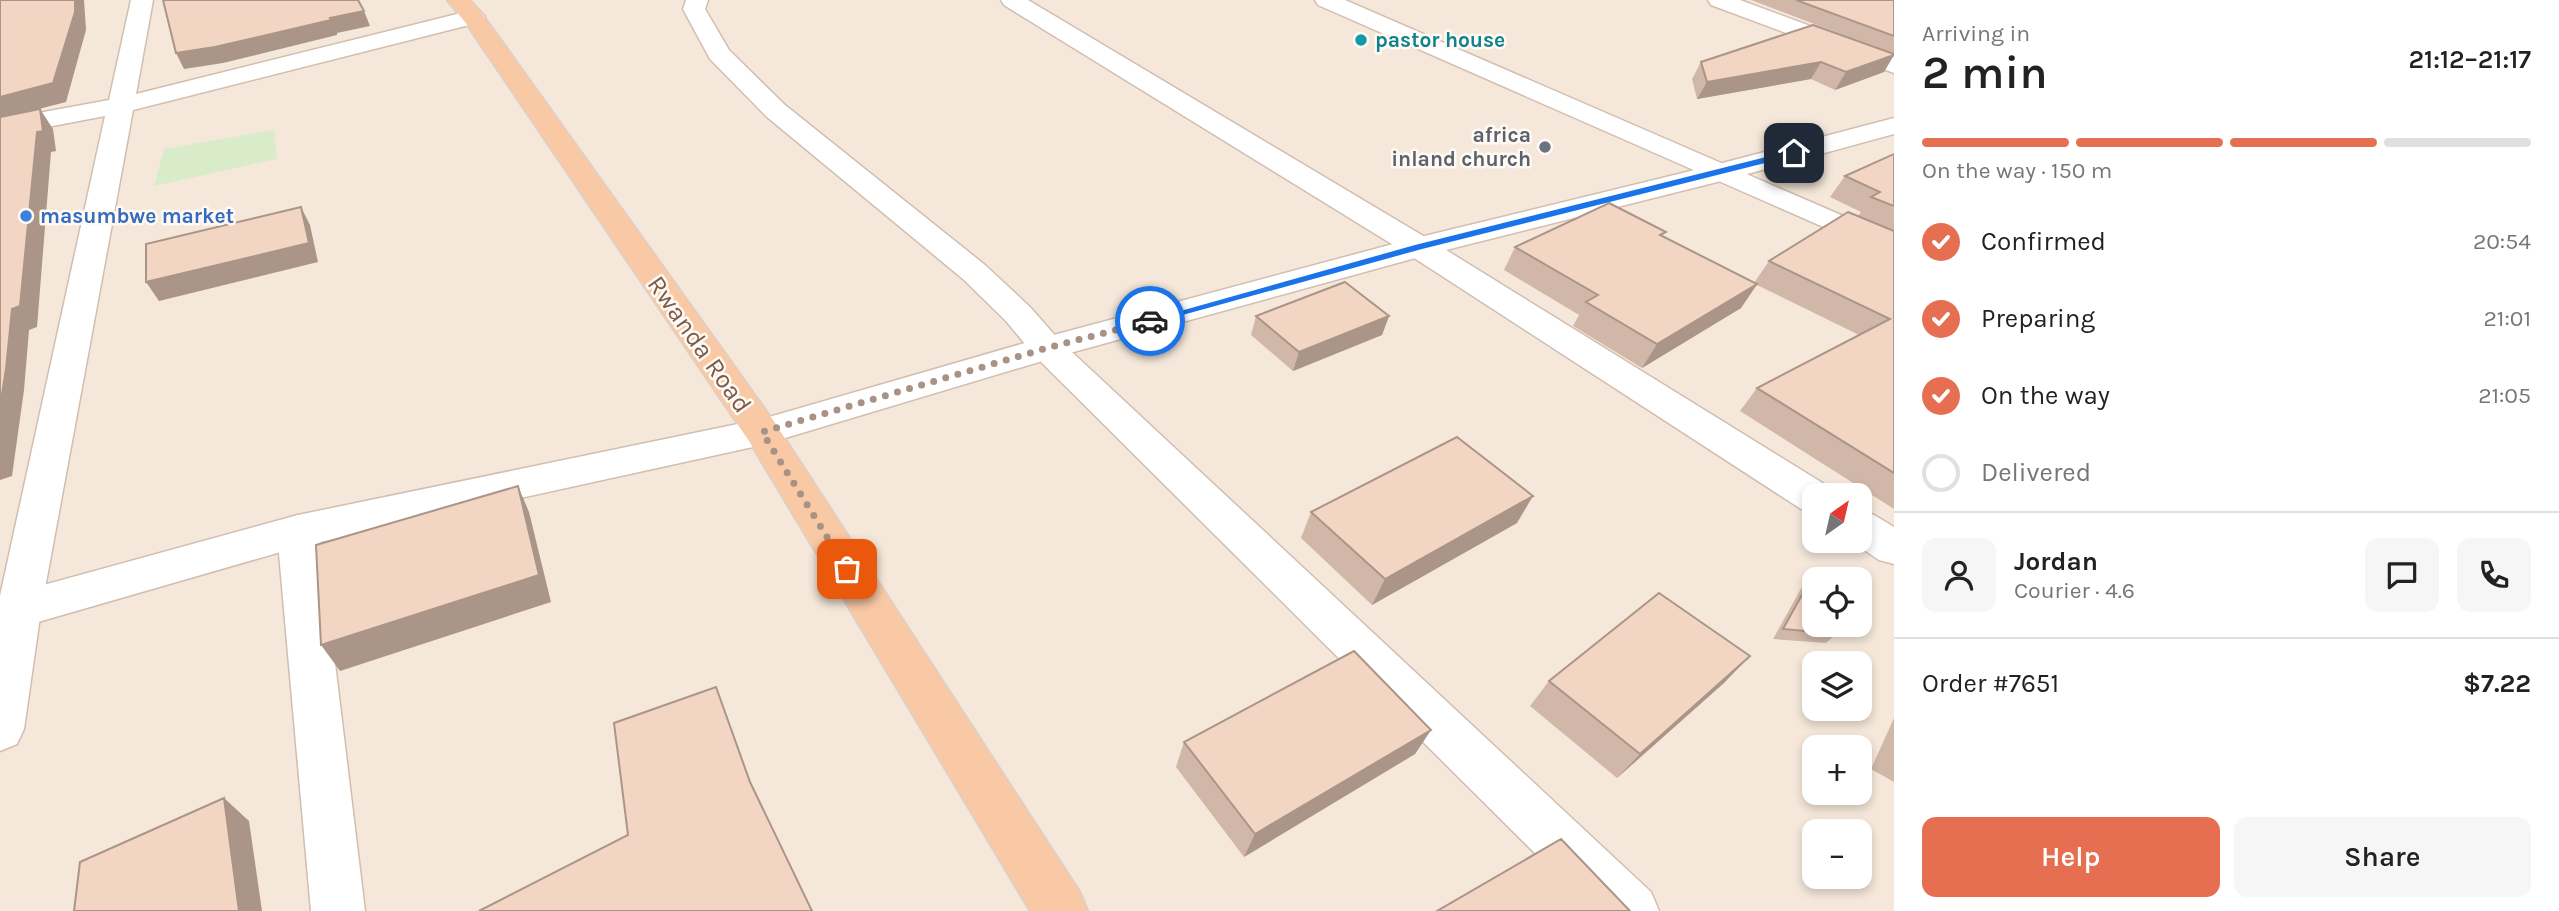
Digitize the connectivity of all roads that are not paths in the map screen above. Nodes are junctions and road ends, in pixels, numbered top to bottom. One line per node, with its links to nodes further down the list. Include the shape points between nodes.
1 (142, 0): 8 (street)
2 (697, 0): 14 (street, via 694,9 719,54 767,101 974,272)
3 (1012, 0): 12 (street)
4 (1326, 0): 11 (street)
5 (1718, 0): 7 (street)
6 (466, 8): 8 (street); 15 (highway, Rwanda Road)
7 (1894, 66)
8 (122, 105): 10 (street); 20 (street)
9 (1894, 126): 11 (street)
10 (0, 128)
11 (1719, 173): 12 (street); 13 (street)
12 (1419, 247): 14 (street); 16 (street)
13 (1894, 249)
14 (1047, 348): 15 (street); 24 (street)
15 (762, 432): 17 (street); 23 (highway, Rwanda Road)
16 (1802, 490)
17 (298, 531): 20 (street); 22 (street)
18 (1872, 534): 19 (street)
19 (1894, 548)
20 (10, 612): 21 (street)
21 (0, 729)
22 (338, 911)
23 (1061, 911)
24 (1632, 911)

